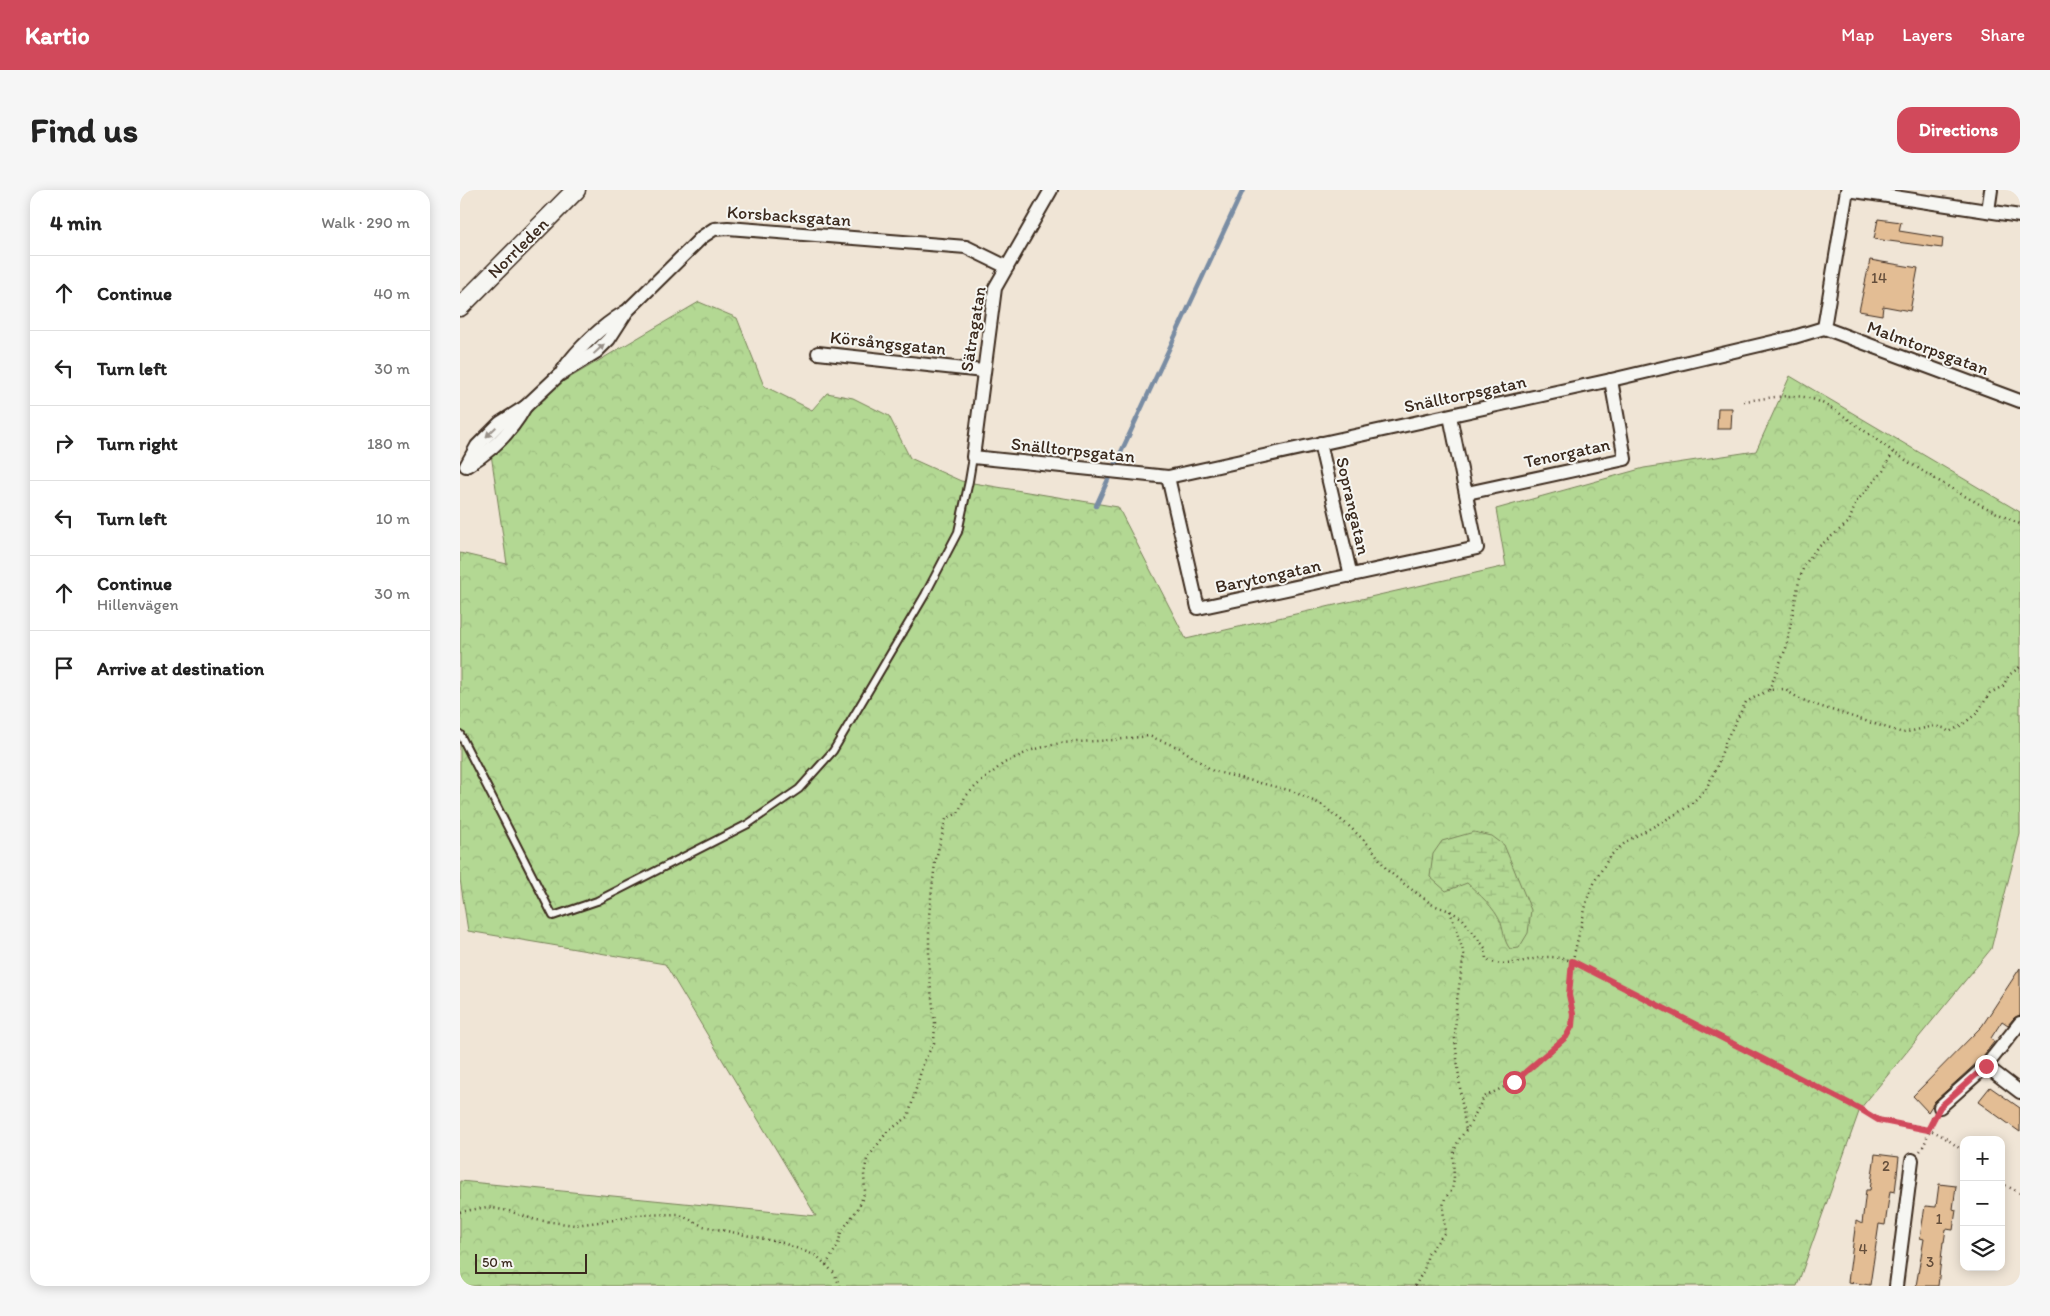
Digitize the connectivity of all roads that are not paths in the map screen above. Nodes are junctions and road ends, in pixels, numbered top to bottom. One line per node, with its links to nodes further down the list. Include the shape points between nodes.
1 (576, 190): 8 (main road, Norrleden)
2 (1051, 190): 7 (street, Sätragatan)
3 (1848, 190): 5 (street); 9 (street)
4 (1991, 190): 5 (street)
5 (1988, 211): 6 (street)
6 (2020, 216)
7 (1006, 267): 11 (street, Sätragatan, via 995,288); 17 (street, Korsbacksgatan, via 966,247 714,229 627,311 610,322 526,407 490,432)
8 (460, 307)
9 (1824, 328): 12 (street, Snälltorpsgatan); 13 (street, Malmtorpsgatan)
10 (818, 353): 11 (street, Körsångsgatan)
11 (983, 371): 16 (street, Sätragatan)
12 (1611, 380): 14 (street, Snälltorpsgatan); 19 (street, Tenorgatan, via 1625,459)
13 (2020, 401)
14 (1450, 416): 15 (street, Snälltorpsgatan); 19 (street)
15 (1320, 443): 18 (street, Snälltorpsgatan); 20 (street, Soprangatan)
16 (973, 457): 18 (street, Snälltorpsgatan); 21 (lane, via 958,532 925,595 838,742 799,789 748,824 597,900 553,916)
17 (463, 469)
18 (1168, 477): 20 (street, Barytongatan, via 1198,608)
19 (1467, 493): 20 (street, Barytongatan, via 1477,548)
20 (1351, 576)
21 (460, 734)
22 (2020, 1023): 23 (street)
23 (1986, 1066): 24 (street); 25 (street)
24 (2020, 1092)
25 (1940, 1107)
26 (1912, 1160): 27 (street)
27 (1896, 1286)

